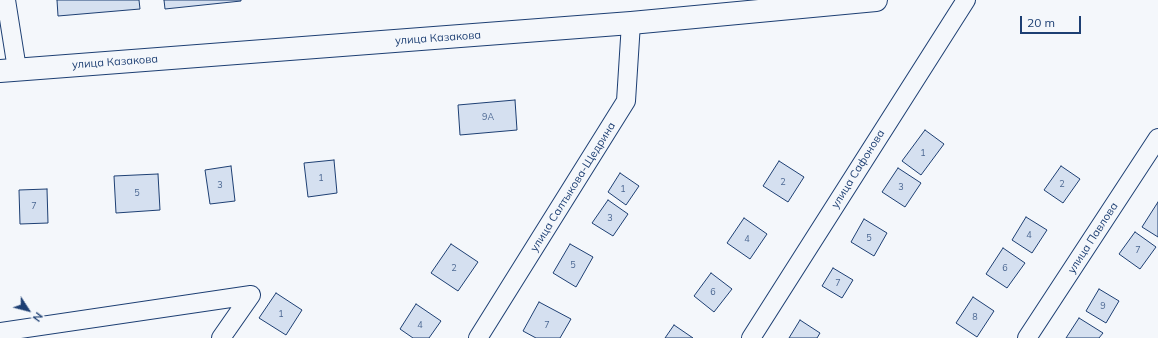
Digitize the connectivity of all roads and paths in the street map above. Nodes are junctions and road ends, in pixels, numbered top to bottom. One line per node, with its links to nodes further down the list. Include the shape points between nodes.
1 (6, 0): 5 (street)
2 (876, 0): 4 (main road, улица Казакова)
3 (966, 0): 10 (street, улица Сафонова)
4 (631, 23): 5 (main road, улица Казакова); 9 (street, улица Салтыкова-Щедрина, via 626,101)
5 (8, 70)
6 (1158, 138): 11 (street, улица Павлова)
7 (0, 332): 8 (street, via 251,294)
8 (221, 338)
9 (478, 338)
10 (751, 338)
11 (1027, 338)

